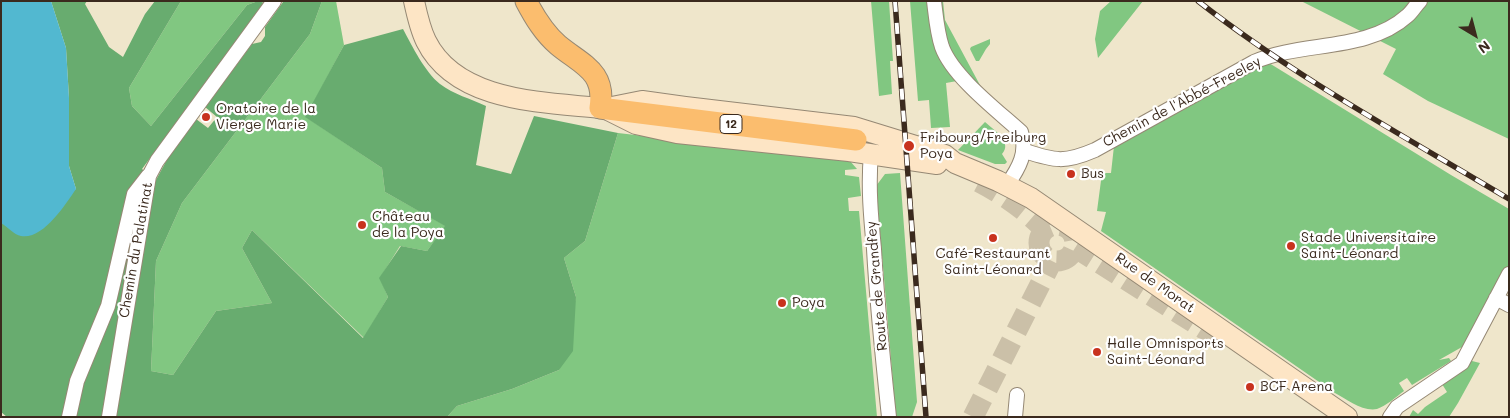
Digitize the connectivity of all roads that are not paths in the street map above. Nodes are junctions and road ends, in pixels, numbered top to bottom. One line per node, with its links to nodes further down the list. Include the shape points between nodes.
1 (274, 1): 11 (street, Chemin du Palatinat)
2 (414, 1): 6 (main road, Rue de Morat, via 421,28 436,56 465,80 497,94 540,103)
3 (526, 1): 6 (main road, via 541,28 597,78)
4 (934, 1): 8 (street, via 939,34 950,62 1021,132)
5 (1420, 1): 8 (street, Chemin de l'Abbé-Freeley, via 1390,28 1366,38 1279,53 1254,62 1077,157 1051,159)
6 (603, 108): 7 (main road, 12); 9 (main road, Rue de Morat, via 636,124 677,134); 10 (main road, Rue de Morat, via 642,101 854,127 943,154)
7 (856, 140)
8 (1024, 151): 12 (street)
9 (871, 154): 10 (main road, Rue de Morat, via 941,165); 19 (street, Route de Grandfey, via 872,231)
10 (954, 163): 12 (main road, Rue de Morat)
11 (149, 176): 17 (street, via 134,194 108,306 77,380); 18 (street, Chemin du Palatinat)
12 (1007, 185): 21 (main road, Rue de Morat, via 1056,215)
13 (1509, 274): 14 (street)
14 (1496, 298): 15 (street); 22 (street, via 1462,363 1397,407)
15 (1509, 305)
16 (1017, 395): 20 (street)
17 (70, 417)
18 (109, 417)
19 (889, 417)
20 (1014, 417)
21 (1347, 417)
22 (1390, 417)

